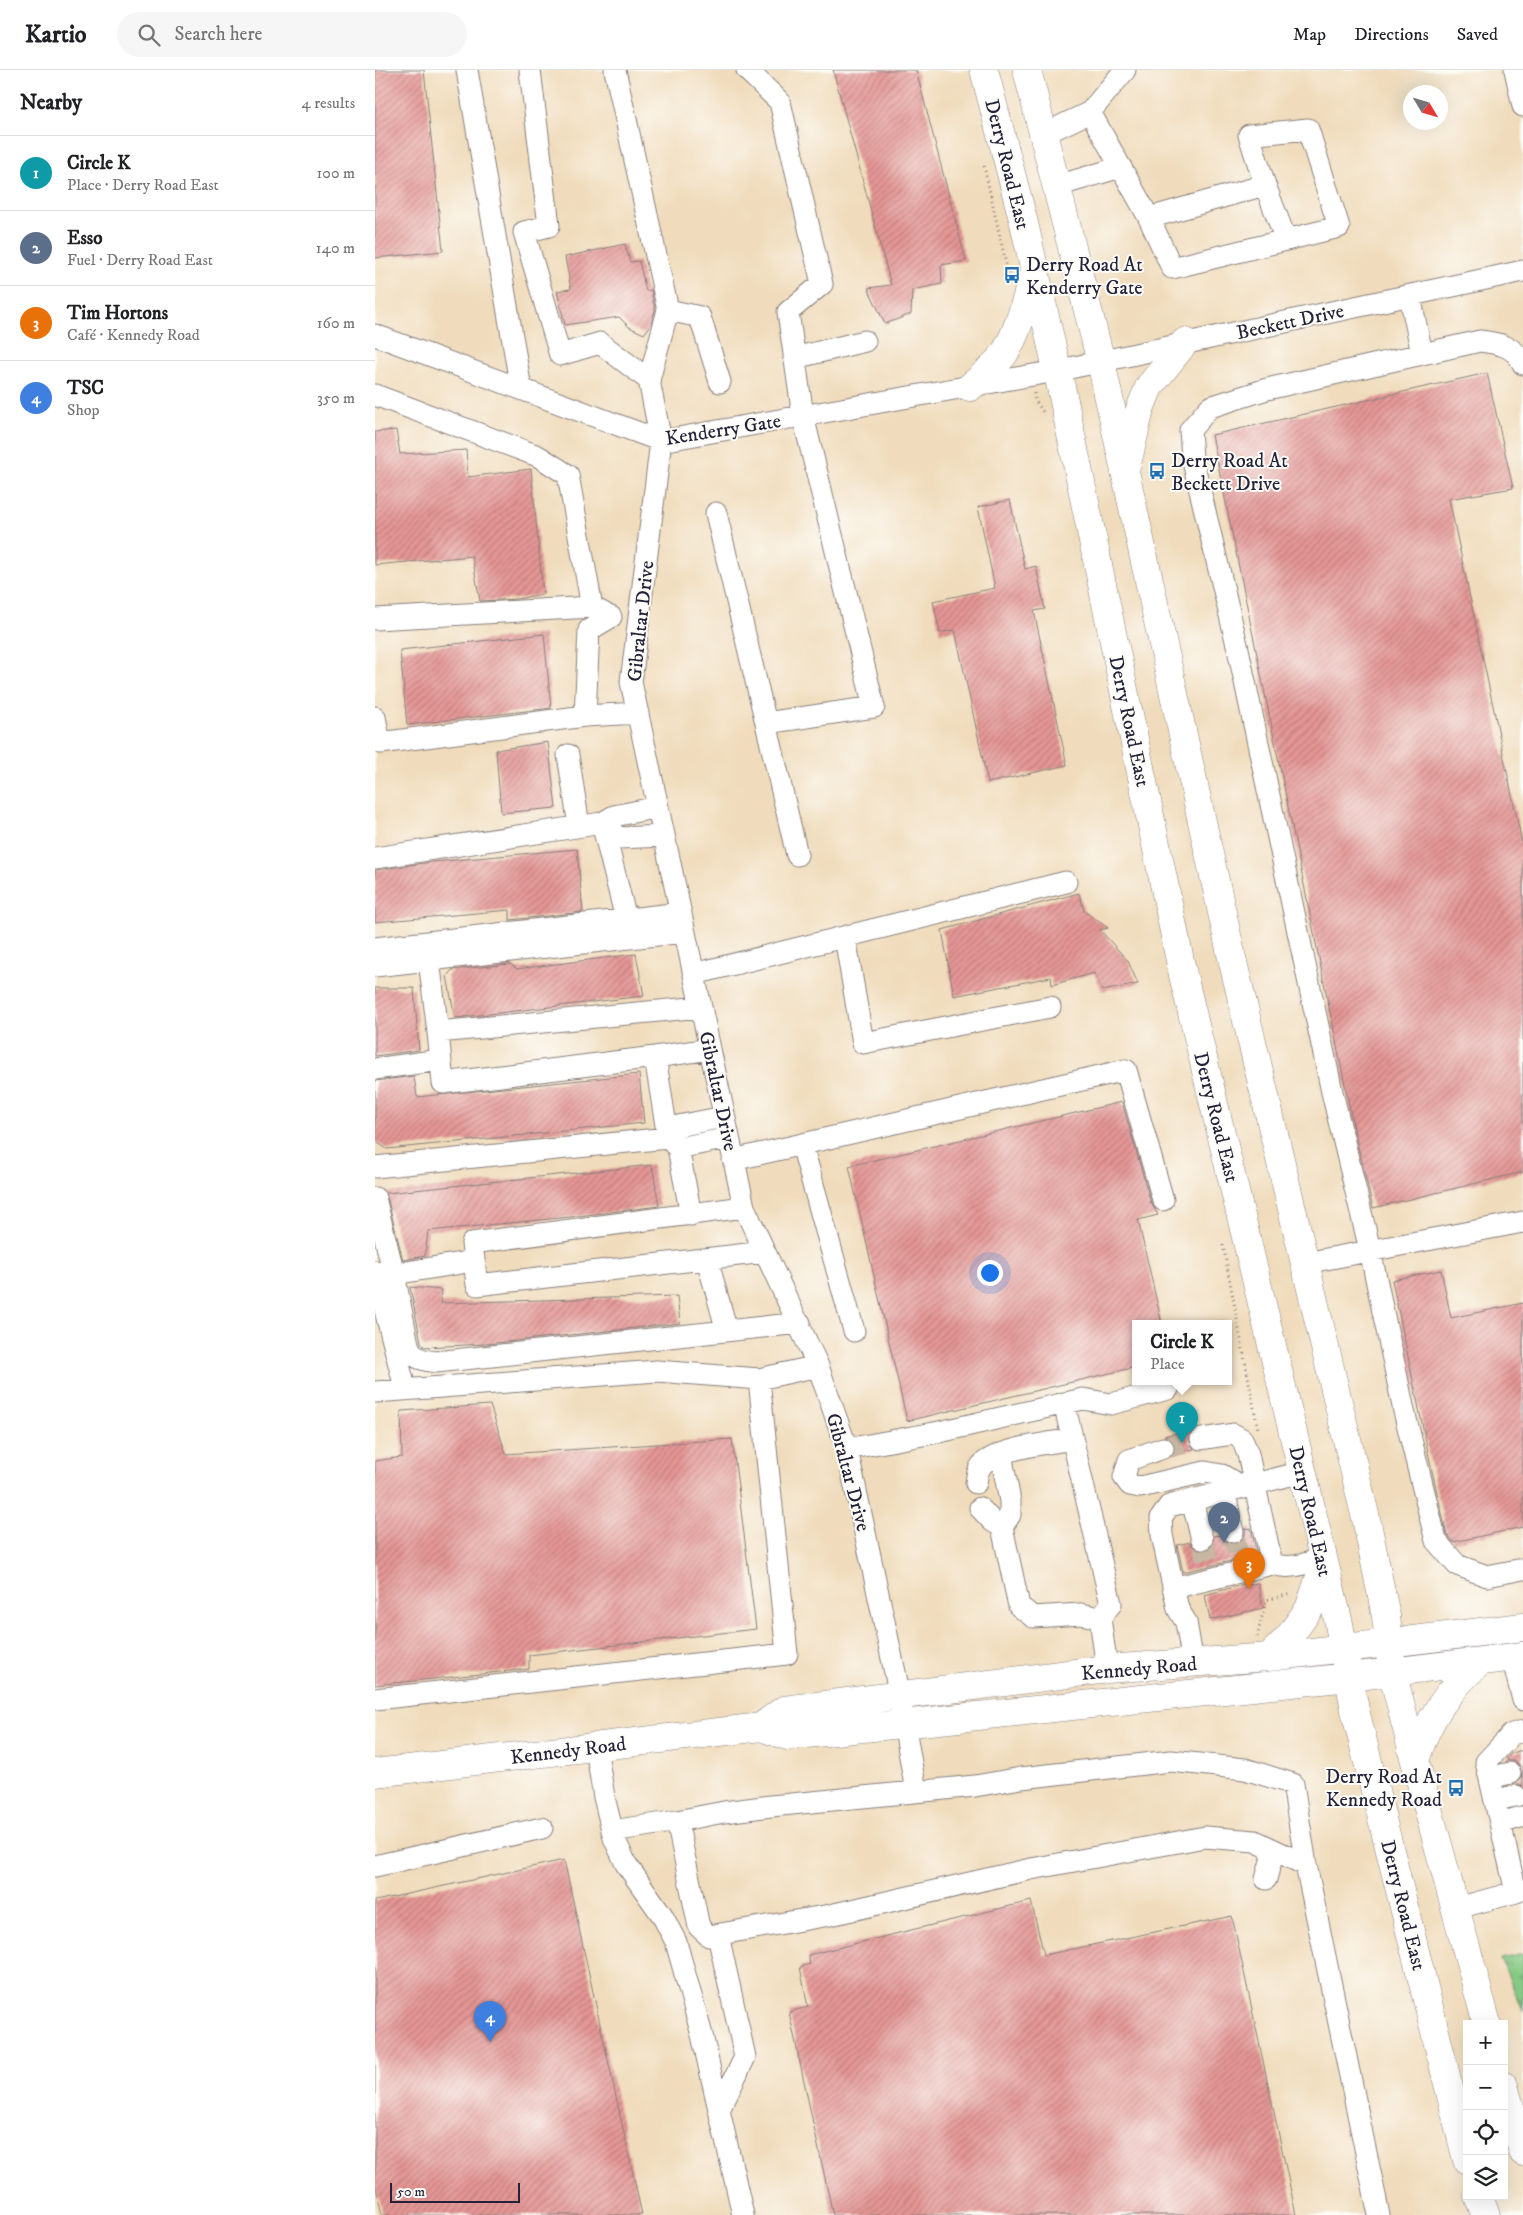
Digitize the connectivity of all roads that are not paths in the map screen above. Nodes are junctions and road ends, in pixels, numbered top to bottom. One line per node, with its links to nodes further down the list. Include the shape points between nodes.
1 (467, 70): 33 (street)
2 (530, 70): 30 (street, via 549,226 524,232 560,355 600,344)
3 (615, 70): 21 (street)
4 (747, 70): 26 (street, via 780,102 822,284 788,312)
5 (984, 70): 12 (main road, Derry Road East)
6 (1027, 70): 11 (main road, Derry Road East)
7 (1125, 70): 10 (street)
8 (1515, 70): 9 (street)
9 (1523, 106)
10 (1090, 112): 11 (street); 13 (street)
11 (1044, 134): 12 (main road); 14 (main road, Derry Road East)
12 (993, 152): 18 (main road, Derry Road East, via 1024,223)
13 (1121, 167): 14 (street); 16 (street)
14 (1057, 186): 27 (main road, Derry Road East)
15 (1265, 186): 16 (street); 17 (street); 17 (street, via 1249,135 1309,129 1339,227)
16 (1149, 218): 17 (street, via 1172,268)
17 (1286, 240)
18 (1034, 270): 29 (main road, Derry Road East); 32 (main road, via 1005,352)
19 (1523, 271): 20 (street, Beckett Drive)
20 (1410, 296): 24 (street, Beckett Drive); 25 (street)
21 (668, 310): 30 (street); 31 (street, via 700,317)
22 (375, 335): 33 (street, Kenderry Gate)
23 (865, 341): 26 (street)
24 (1185, 342): 27 (street, Beckett Drive); 37 (main road, via 1149,387 1140,409)
25 (1422, 354): 28 (street, via 1480,341 1503,344 1521,357); 79 (street, via 1257,392 1210,407 1190,430 1192,457 1238,649 1332,1092)
26 (795, 358): 35 (street)
27 (1101, 362): 29 (street, Beckett Drive); 37 (main road, Derry Road East)
28 (1523, 364)
29 (1056, 371): 32 (street, Kenderry Gate); 100 (main road, Derry Road East, via 1183,975)
30 (649, 380): 36 (street, Gibraltar Drive)
31 (720, 382)
32 (970, 387): 35 (street, Kenderry Gate)
33 (521, 389): 36 (street, Kenderry Gate)
34 (375, 395): 39 (street, via 538,456 569,475)
35 (803, 416): 36 (street, Kenderry Gate); 45 (street, via 874,707)
36 (661, 441): 41 (street, Gibraltar Drive)
37 (1125, 471): 83 (main road, Derry Road East, via 1232,958)
38 (716, 513): 45 (street)
39 (601, 612): 40 (street); 41 (street); 43 (street, via 589,630)
40 (375, 619)
41 (639, 623): 42 (street, Gibraltar Drive, via 631,682)
42 (638, 713): 43 (street); 47 (street, Gibraltar Drive)
43 (585, 716): 44 (street, via 380,743)
44 (375, 717)
45 (766, 723): 51 (street)
46 (568, 755): 49 (street)
47 (658, 808): 48 (street, via 613,816); 50 (street, Gibraltar Drive)
48 (602, 823): 49 (street); 50 (street, via 619,838); 54 (street)
49 (579, 826): 52 (street)
50 (663, 836): 55 (street, Gibraltar Drive)
51 (797, 854)
52 (375, 858)
53 (1066, 882): 56 (street)
54 (626, 919): 55 (street); 57 (street)
55 (683, 922): 58 (street); 60 (street, Gibraltar Drive)
56 (845, 937): 60 (street); 62 (street, via 863,1043)
57 (375, 948)
58 (429, 960): 59 (street); 63 (street)
59 (375, 966)
60 (694, 974): 61 (street, Gibraltar Drive)
61 (701, 1007): 63 (street); 64 (street, Gibraltar Drive)
62 (1050, 1007)
63 (438, 1032): 66 (street)
64 (710, 1049): 65 (street); 68 (street, Gibraltar Drive)
65 (655, 1057): 66 (street, via 443,1083); 70 (street)
66 (440, 1060): 67 (street)
67 (375, 1069)
68 (724, 1117): 69 (street, Gibraltar Drive); 70 (street, via 678,1126)
69 (729, 1138): 70 (street); 72 (street, Gibraltar Drive)
70 (673, 1143): 73 (street); 77 (street)
71 (802, 1145): 72 (street); 75 (street, via 1126,1070); 87 (street)
72 (733, 1160): 76 (street, Gibraltar Drive)
73 (375, 1167)
74 (375, 1198): 84 (street)
75 (1163, 1200)
76 (743, 1207): 77 (street); 80 (street, Gibraltar Drive)
77 (691, 1215): 82 (street, via 472,1243)
78 (1523, 1222): 79 (street)
79 (1370, 1250): 83 (street); 111 (street, via 1436,1541 1457,1565 1487,1576)
80 (765, 1252): 81 (street); 85 (street, Gibraltar Drive)
81 (707, 1259): 82 (street, via 477,1285); 86 (street)
82 (474, 1261): 84 (street)
83 (1305, 1263): 115 (main road, Derry Road East, via 1367,1523)
84 (384, 1272): 86 (street, via 407,1344 415,1358 422,1360 436,1362); 90 (street)
85 (800, 1323): 86 (street); 88 (street, Gibraltar Drive)
86 (727, 1331)
87 (853, 1331)
88 (818, 1366): 89 (street); 97 (street, Gibraltar Drive)
89 (759, 1379): 90 (street, via 657,1371); 125 (street, via 787,1654)
90 (405, 1388): 92 (street)
91 (1168, 1389): 93 (street, via 1111,1404 1083,1399)
92 (375, 1392)
93 (1064, 1403): 94 (street); 97 (street)
94 (1072, 1439): 98 (street); 113 (street, via 1111,1604)
95 (1201, 1439): 103 (street, via 1233,1434 1242,1439 1248,1454)
96 (1163, 1448): 99 (street)
97 (847, 1449): 124 (street, Gibraltar Drive)
98 (1001, 1454): 102 (street, via 984,1463 977,1473); 106 (street, via 1010,1501 1009,1515)
99 (1140, 1455): 101 (street); 101 (street, via 1129,1460 1125,1467 1124,1477 1130,1485 1140,1487)
100 (1302, 1472): 103 (street); 109 (main road, Derry Road East)
101 (1174, 1479): 103 (street, via 1205,1472 1222,1475); 104 (street)
102 (977, 1483)
103 (1241, 1489): 104 (street); 107 (street); 110 (street)
104 (1186, 1502): 108 (street); 112 (street, via 1169,1506 1161,1518)
105 (980, 1508): 106 (street)
106 (1001, 1526): 113 (street, via 1019,1606 1033,1617 1081,1614)
107 (1233, 1532)
108 (1202, 1539)
109 (1323, 1562): 110 (street, via 1280,1567); 116 (main road, via 1309,1609 1289,1637); 117 (main road, Derry Road East)
110 (1272, 1564): 112 (street, via 1240,1565 1210,1572)
111 (1523, 1569)
112 (1173, 1588): 119 (street, via 1178,1610 1186,1622)
113 (1100, 1618): 121 (street)
114 (1523, 1627): 115 (main road, Kennedy Road)
115 (1391, 1644): 117 (main road, Kennedy Road); 122 (main road, Derry Road East)
116 (1263, 1648): 117 (main road, Kennedy Road); 119 (main road, Kennedy Road)
117 (1343, 1648): 123 (main road, Derry Road East)
118 (1517, 1657): 120 (main road, Kennedy Road); 126 (street)
119 (1193, 1663): 121 (main road, Kennedy Road)
120 (1479, 1663): 122 (main road, Kennedy Road); 131 (main road, via 1439,1705)
121 (1107, 1669): 124 (main road, Kennedy Road)
122 (1392, 1671): 123 (main road, Kennedy Road); 131 (main road, Derry Road East)
123 (1349, 1677): 127 (main road, Kennedy Road); 155 (main road, Derry Road East)
124 (900, 1696): 127 (street, Gibraltar Drive); 128 (main road, Kennedy Road, via 784,1710)
125 (375, 1699)
126 (1523, 1700)
127 (905, 1723): 128 (main road, Kennedy Road, via 787,1736); 135 (street, Gibraltar Drive)
128 (761, 1727): 130 (main road, Kennedy Road)
129 (1523, 1731): 134 (street, via 1512,1734 1486,1762)
130 (596, 1748): 133 (main road, Kennedy Road); 142 (street)
131 (1415, 1761): 149 (main road, Derry Road East)
132 (1510, 1772): 134 (street)
133 (375, 1773)
134 (1490, 1778): 137 (street)
135 (916, 1791): 139 (street, via 743,1809); 145 (street, via 1171,1761 1245,1769 1293,1784)
136 (1516, 1796): 137 (street)
137 (1495, 1800): 140 (street)
138 (1521, 1817): 140 (street)
139 (677, 1821): 142 (street); 150 (street, via 699,1927 709,1936)
140 (1500, 1823): 144 (street)
141 (543, 1828): 146 (street)
142 (612, 1831): 153 (street, via 626,1864 662,1915 676,1942)
143 (1273, 1850): 145 (street); 147 (street); 150 (street, via 1255,1841 1205,1837 1167,1842 830,1915)
144 (1516, 1862): 148 (street)
145 (1306, 1865): 158 (street)
146 (375, 1866)
147 (1266, 1879)
148 (1519, 1894): 149 (street)
149 (1455, 1909): 151 (main road, Derry Road East)
150 (718, 1935): 153 (street, via 745,2057)
151 (1486, 2020)
152 (1508, 2100): 154 (main road)
153 (719, 2110): 157 (street)
154 (1523, 2152)
155 (1466, 2155)
156 (1479, 2200): 159 (main road)
157 (743, 2215)
158 (1379, 2215)
159 (1485, 2215)

